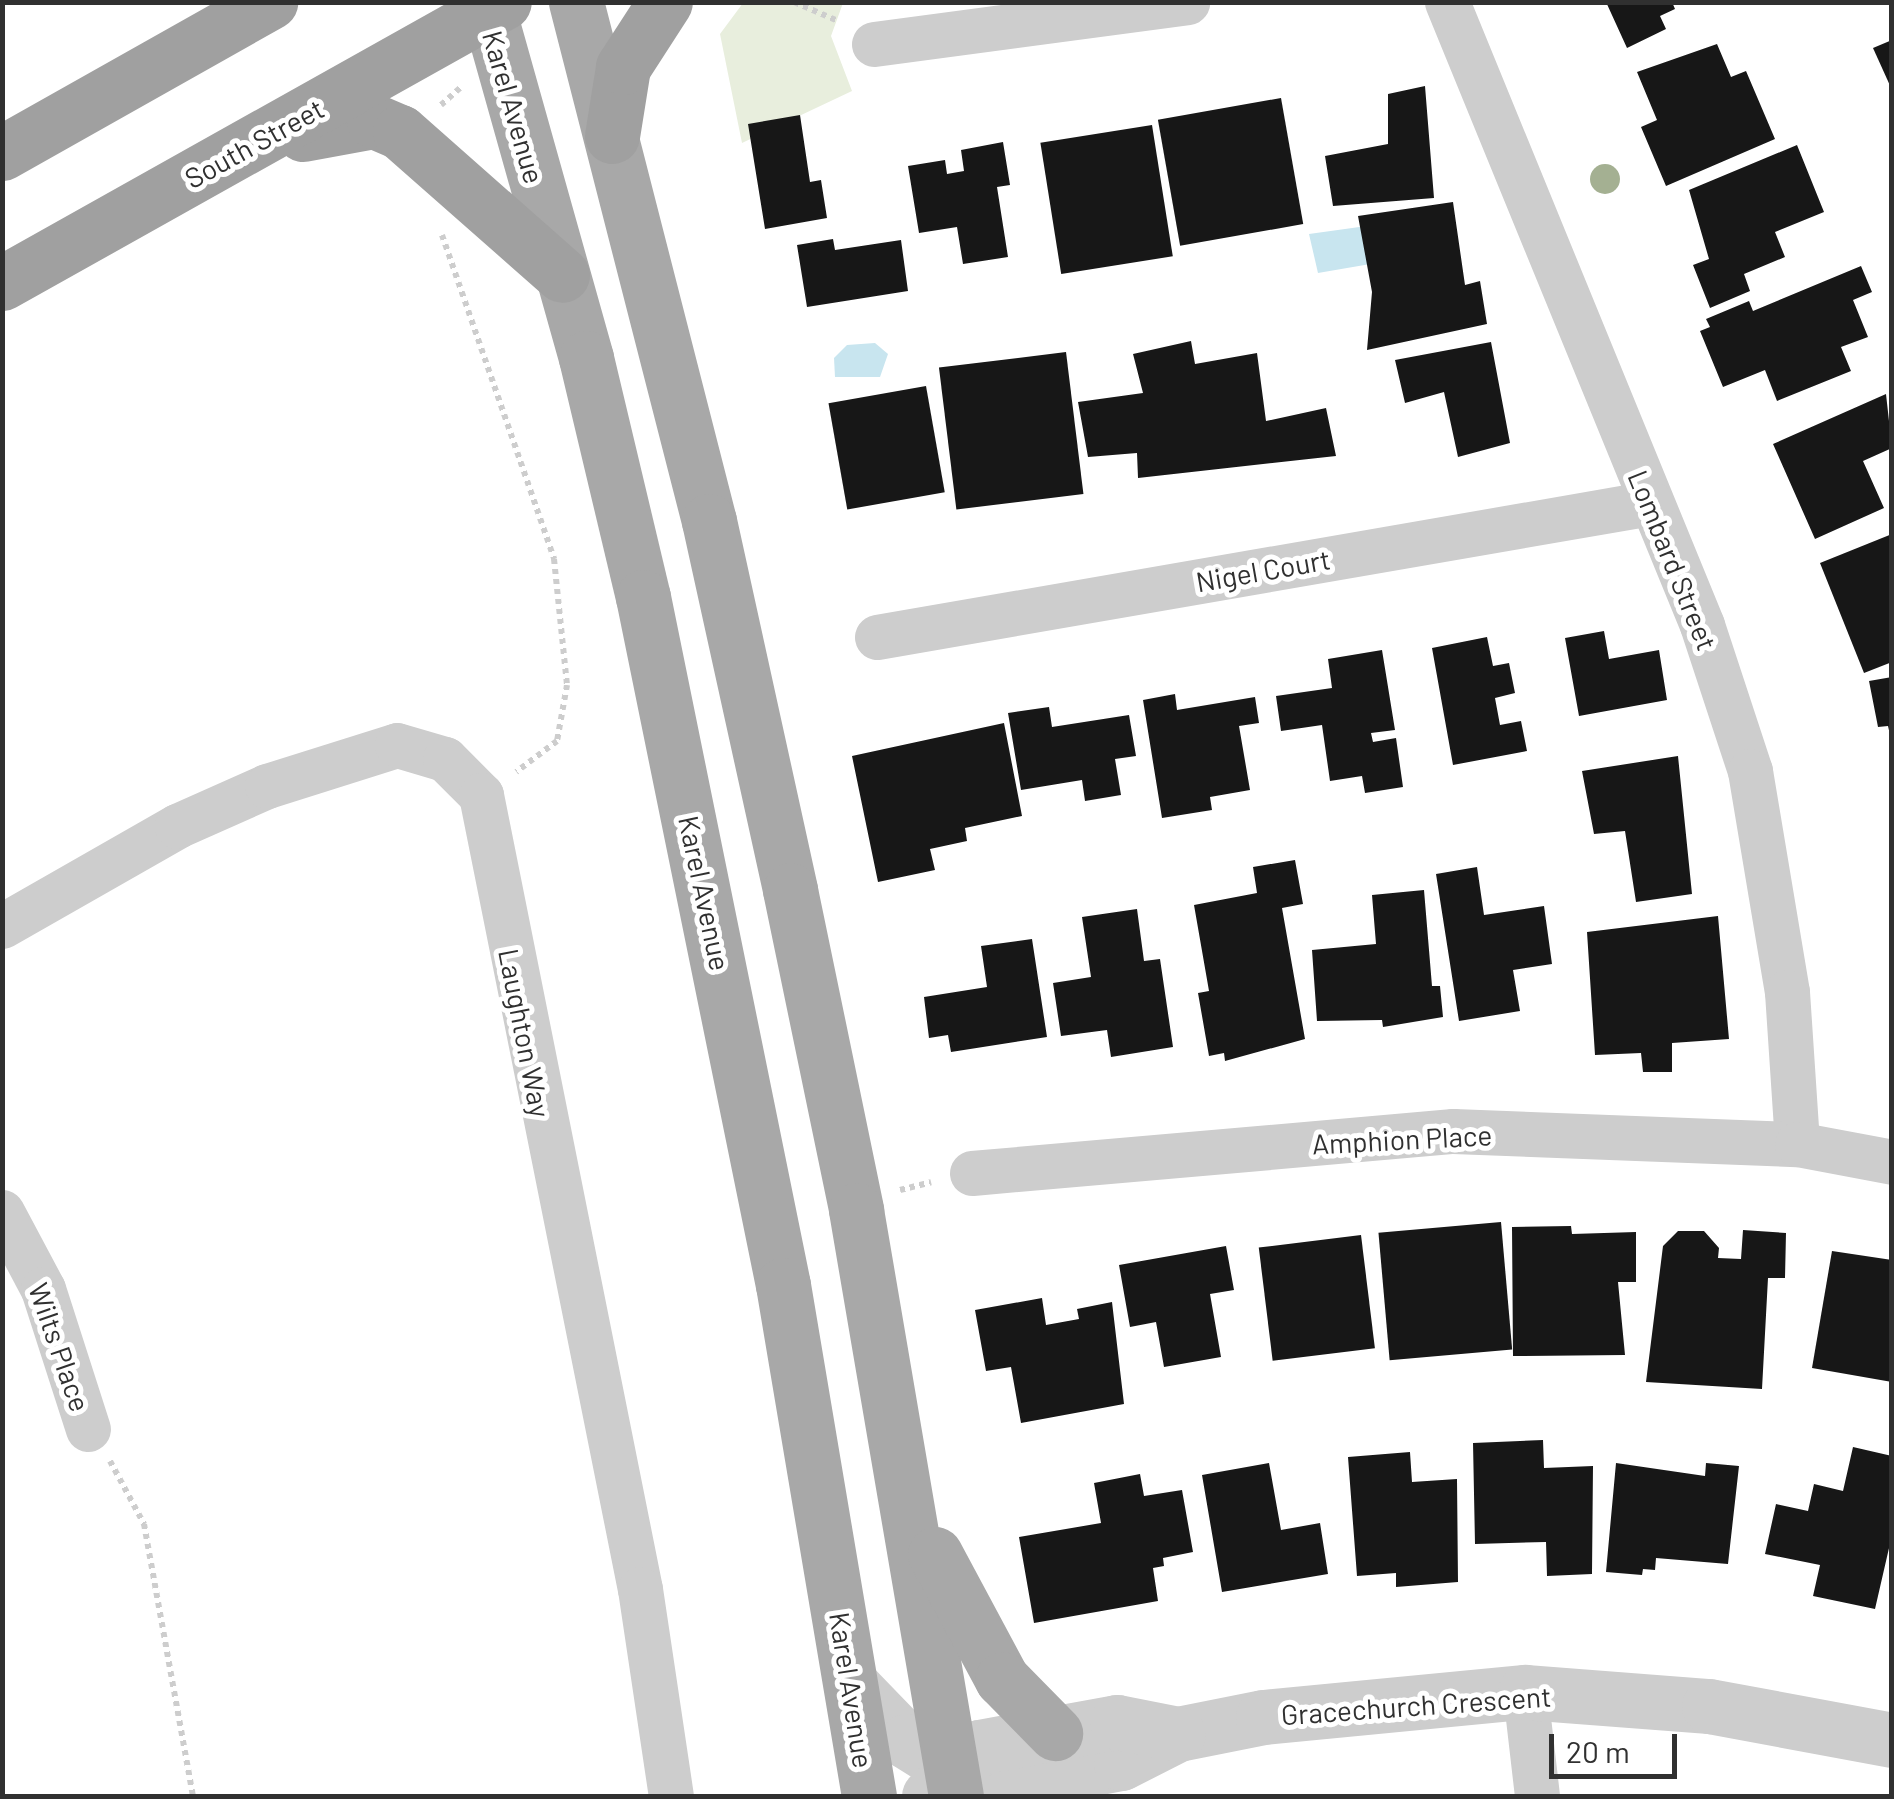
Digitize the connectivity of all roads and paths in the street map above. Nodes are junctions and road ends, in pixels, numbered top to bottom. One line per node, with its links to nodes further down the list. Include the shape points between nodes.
1 (208, 2): 9 (highway)
2 (270, 2): 9 (highway)
3 (576, 2): 10 (main road)
4 (665, 2): 10 (highway, via 623,67)
5 (1187, 2): 8 (street)
6 (1447, 2): 16 (street, Lombard Street)
7 (493, 6): 11 (highway, South Street); 14 (main road, Karel Avenue)
8 (874, 44)
9 (116, 91): 12 (highway)
10 (612, 136): 25 (main road, via 709,522 790,890)
11 (236, 152): 14 (highway, via 374,121 400,132); 15 (highway, South Street)
12 (2, 153)
13 (438, 224): 18 (path, via 554,559 567,684 557,741)
14 (562, 275): 26 (main road, Karel Avenue, via 643,597 743,1070)
15 (2, 284)
16 (1650, 504): 17 (street, Nigel Court); 20 (street, Lombard Street, via 1702,626 1750,771 1787,992)
17 (876, 637)
18 (480, 795): 19 (street, via 445,759 396,746 267,786 176,826); 33 (street, Laughton Way, via 640,1589)
19 (2, 926)
20 (1797, 1144): 21 (street, Amphion Place); 22 (street, Amphion Place, via 1453,1131)
21 (1892, 1162)
22 (972, 1172)
23 (2, 1212): 24 (street, Wilts Place, via 43,1289)
24 (88, 1429): 32 (path, via 144,1524)
25 (906, 1498): 28 (main road, via 976,1639 1002,1679); 31 (main road)
26 (851, 1684): 31 (street, Gracechurch Crescent); 34 (main road, Karel Avenue)
27 (1526, 1692): 29 (street, Gracechurch Crescent, via 1357,1704); 30 (street, Gracechurch Crescent, via 1709,1706); 35 (street)
28 (1055, 1733): 29 (street, Gracechurch Crescent, via 1117,1722); 31 (street, Gracechurch Crescent, via 978,1747)
29 (1178, 1734): 31 (street, Gracechurch Crescent, via 1121,1763 983,1789)
30 (1892, 1740)
31 (945, 1789)
32 (194, 1796)
33 (671, 1796)
34 (869, 1796)
35 (1536, 1796)

